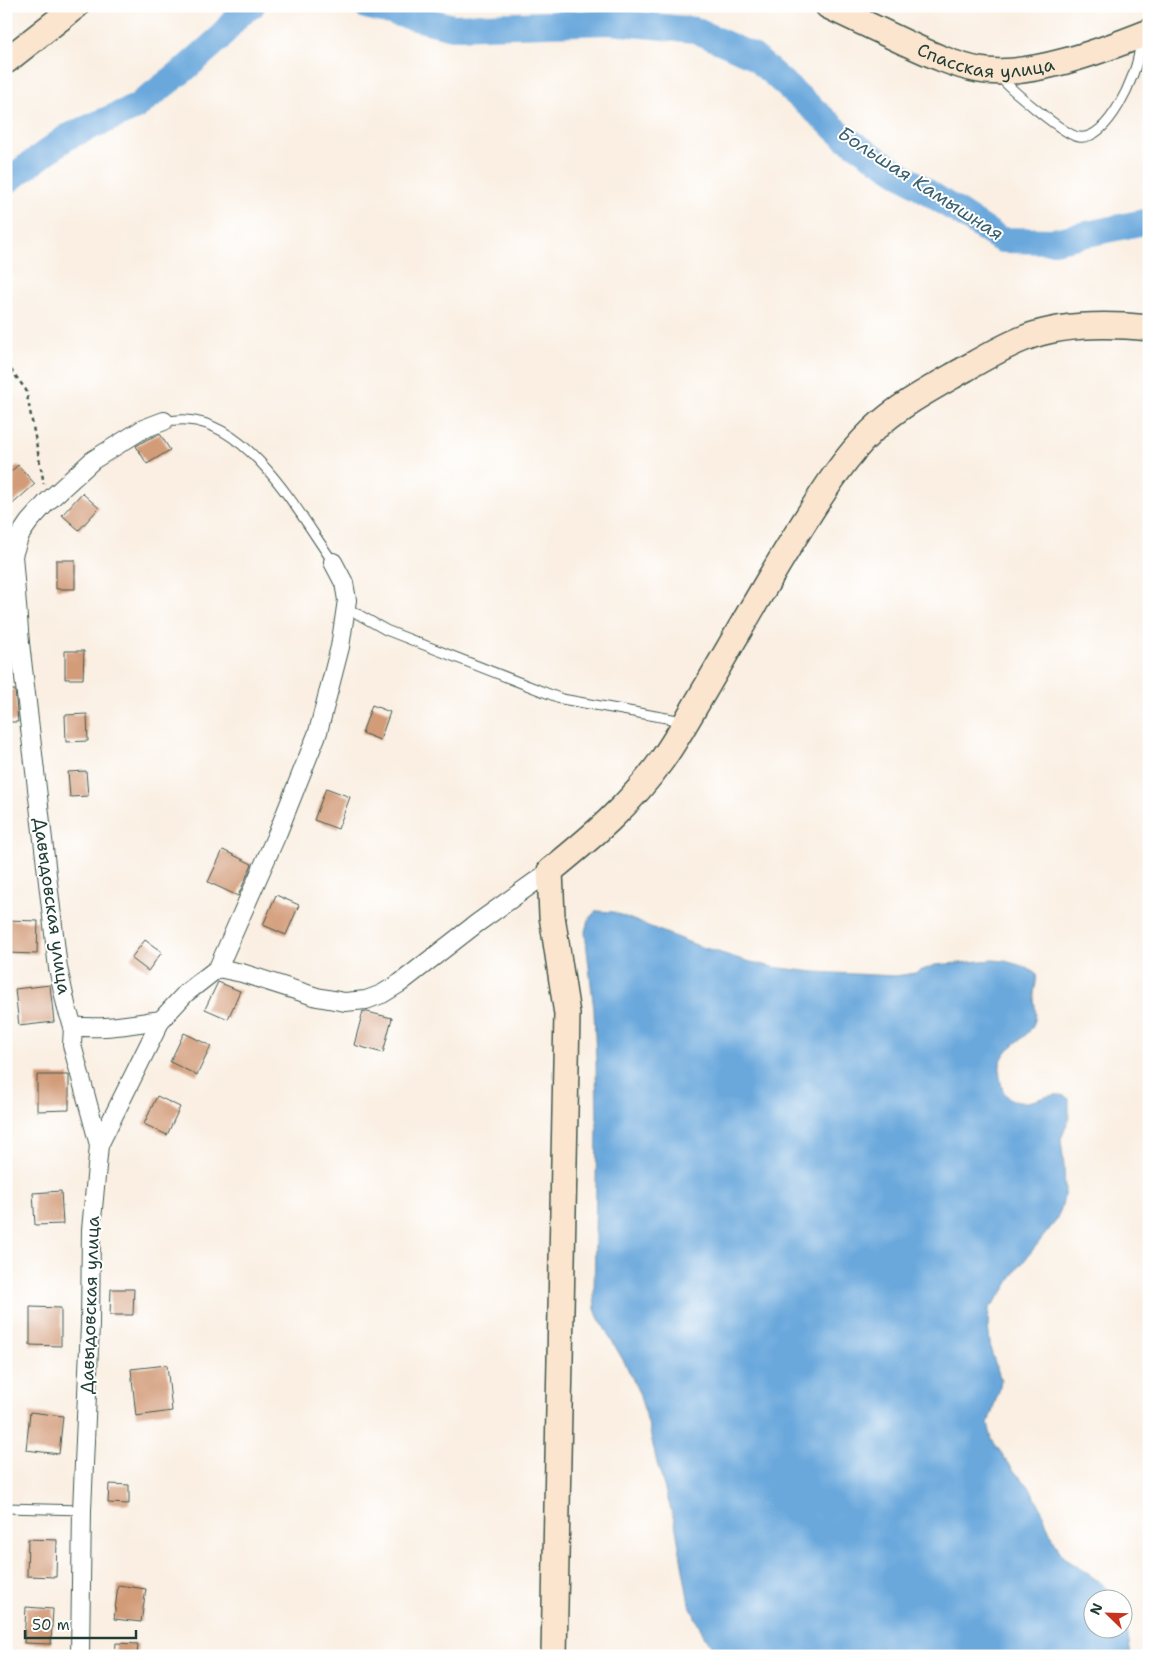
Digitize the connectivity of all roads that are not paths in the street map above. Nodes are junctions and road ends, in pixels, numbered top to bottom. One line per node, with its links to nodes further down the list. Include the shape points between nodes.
1 (76, 6): 4 (street)
2 (828, 6): 5 (street, Спасская улица, via 956,64)
3 (1144, 34): 5 (street, Спасская улица, via 1053,64); 5 (lane, via 1135,70 1116,110 1105,124 1085,138 1067,132 1016,93)
4 (6, 61)
5 (994, 71)
6 (1149, 328): 10 (street, via 1078,327 1026,337 904,404 872,431 826,488 780,559)
7 (164, 421): 8 (lane, via 187,420 206,424 241,444 262,463); 14 (street, Давыдовская улица, via 143,429 93,460 29,522 20,535 14,555 21,652 57,959)
8 (333, 562): 9 (street, via 344,584)
9 (347, 608): 10 (lane, via 386,630 562,699); 12 (street, via 318,732)
10 (686, 722): 11 (street, via 629,801)
11 (550, 870): 12 (street, via 400,983 366,1000 345,1002 317,997); 19 (street, via 552,916 567,1014)
12 (218, 968): 13 (street, Давыдовская улица, via 186,993)
13 (160, 1020): 14 (street, via 107,1028); 15 (street, Давыдовская улица)
14 (73, 1026): 15 (street, Давыдовская улица, via 72,1045)
15 (99, 1145): 17 (street, Давыдовская улица, via 91,1230)
16 (6, 1508): 17 (lane)
17 (82, 1510): 18 (street, Давыдовская улица)
18 (80, 1656)
19 (554, 1656)

